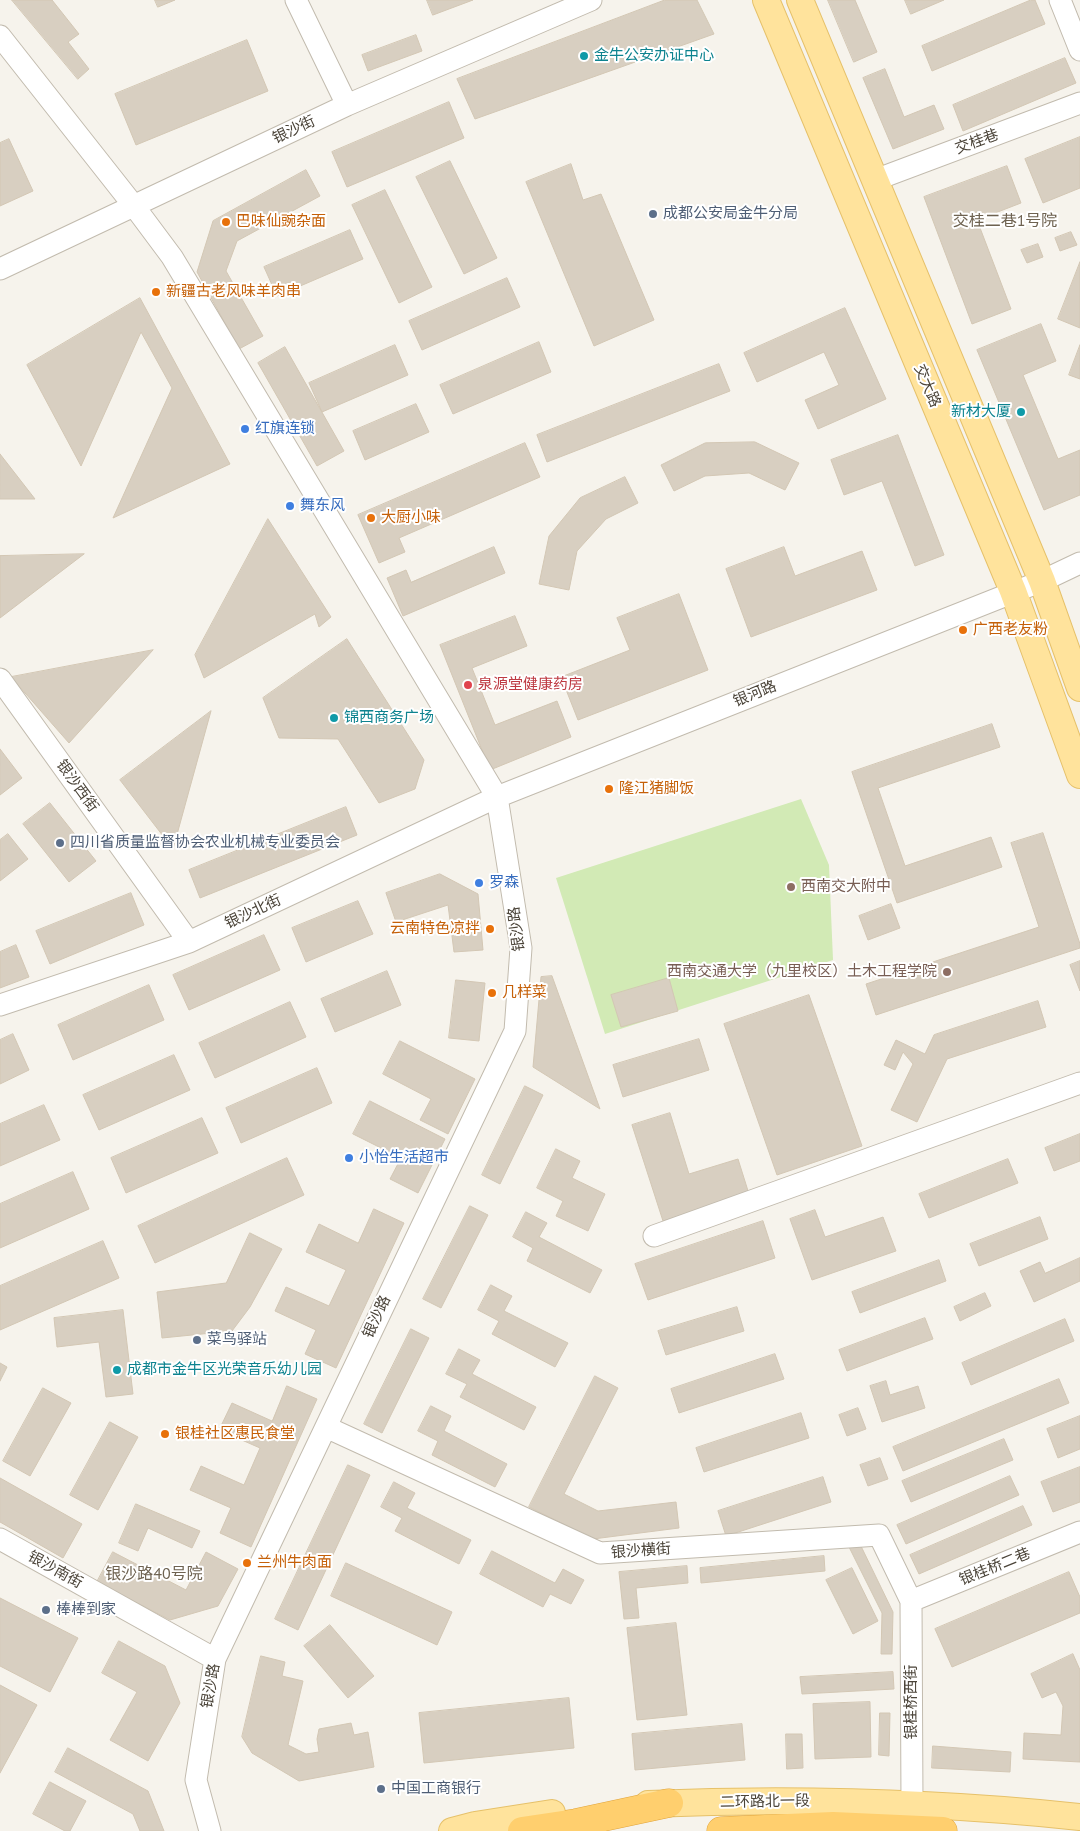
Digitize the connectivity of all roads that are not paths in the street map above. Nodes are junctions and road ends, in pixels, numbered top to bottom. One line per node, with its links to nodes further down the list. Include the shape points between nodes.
1 (296, 0): 9 (street)
2 (591, 0): 9 (street, 银沙街)
3 (766, 0): 15 (main road, 交大路)
4 (800, 0): 10 (main road, 交大路)
5 (1060, 0): 7 (street)
6 (0, 36): 11 (street)
7 (1080, 50)
8 (1080, 103): 10 (street, 交桂巷)
9 (347, 105): 11 (street, 银沙街)
10 (875, 180): 14 (main road, 交大路)
11 (134, 206): 12 (street, 银沙街); 19 (street, via 172,257)
12 (0, 269)
13 (1080, 564): 14 (street, 银河路)
14 (1042, 581): 15 (street, 银河路); 17 (main road, 交大路)
15 (1013, 591): 18 (main road, 交大路); 19 (street, 银河路)
16 (0, 680): 20 (street, 银沙西街)
17 (1080, 688)
18 (1080, 775)
19 (497, 797): 20 (street, 银沙北街); 24 (street, 银沙路, via 521,948 514,1031)
20 (189, 942): 21 (street, 银沙北街)
21 (0, 1005)
22 (1080, 1083): 23 (street)
23 (654, 1236)
24 (326, 1427): 27 (street, 银沙横街, via 600,1553 879,1535); 28 (street, 银沙路)
25 (1080, 1532): 27 (street, 银桂桥二巷)
26 (0, 1539): 28 (street, 银沙南街)
27 (911, 1601): 30 (street, 银桂桥西街)
28 (215, 1659): 32 (street, 银沙路, via 196,1780)
29 (670, 1803): 30 (main road, 二环路北一段); 33 (main road, 二环路北一段, via 592,1807); 34 (highway)
30 (912, 1803): 31 (main road, 二环路北一段)
31 (1080, 1817)
32 (210, 1831)
33 (452, 1831)
34 (522, 1831)
35 (721, 1831): 36 (highway, via 833,1826)
36 (942, 1831)

